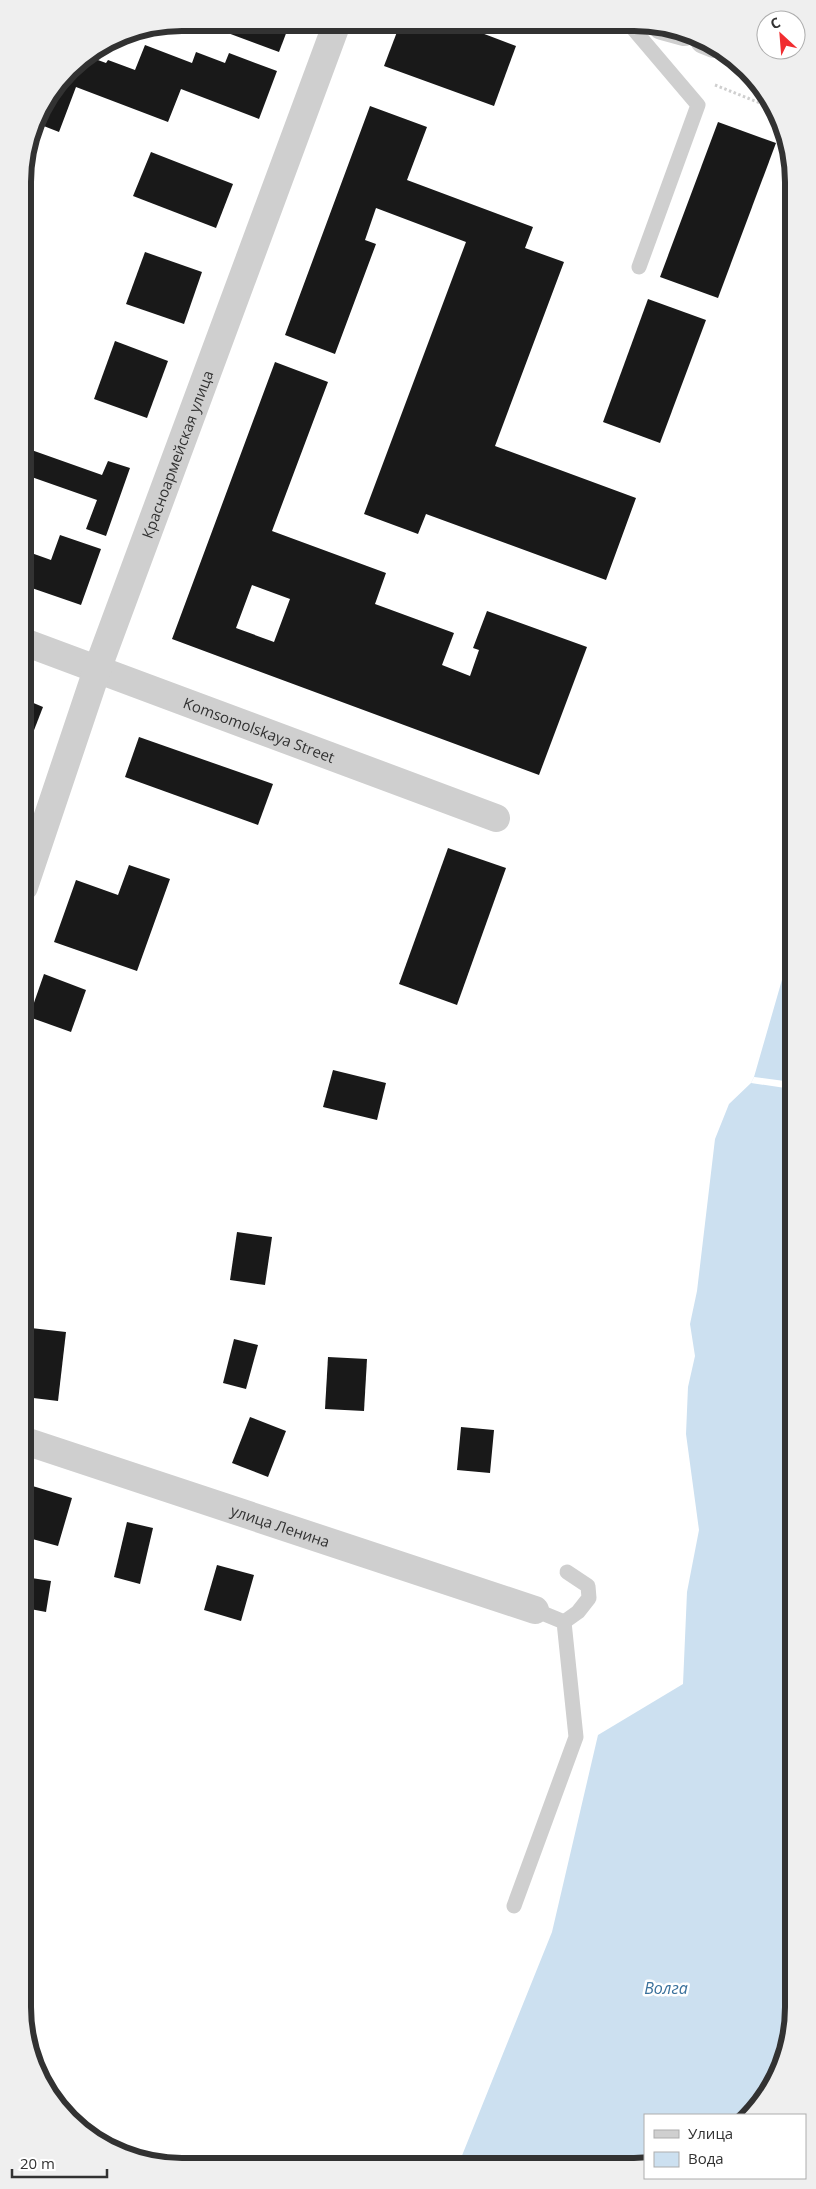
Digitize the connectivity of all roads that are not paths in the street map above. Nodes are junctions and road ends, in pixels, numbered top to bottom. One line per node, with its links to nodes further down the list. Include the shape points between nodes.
1 (635, 31): 3 (lane, via 698,105)
2 (334, 32): 5 (street, Красноармейская улица)
3 (639, 267)
4 (32, 645): 5 (street, Komsomolskaya Street)
5 (97, 670): 6 (street, Komsomolskaya Street); 7 (street, Красноармейская улица)
6 (496, 818)
7 (32, 864)
8 (31, 1443): 10 (street, улица Ленина)
9 (567, 1572): 11 (lane, via 588,1586 590,1598)
10 (535, 1610): 11 (lane)
11 (564, 1622): 12 (lane, via 576,1737)
12 (514, 1906)

